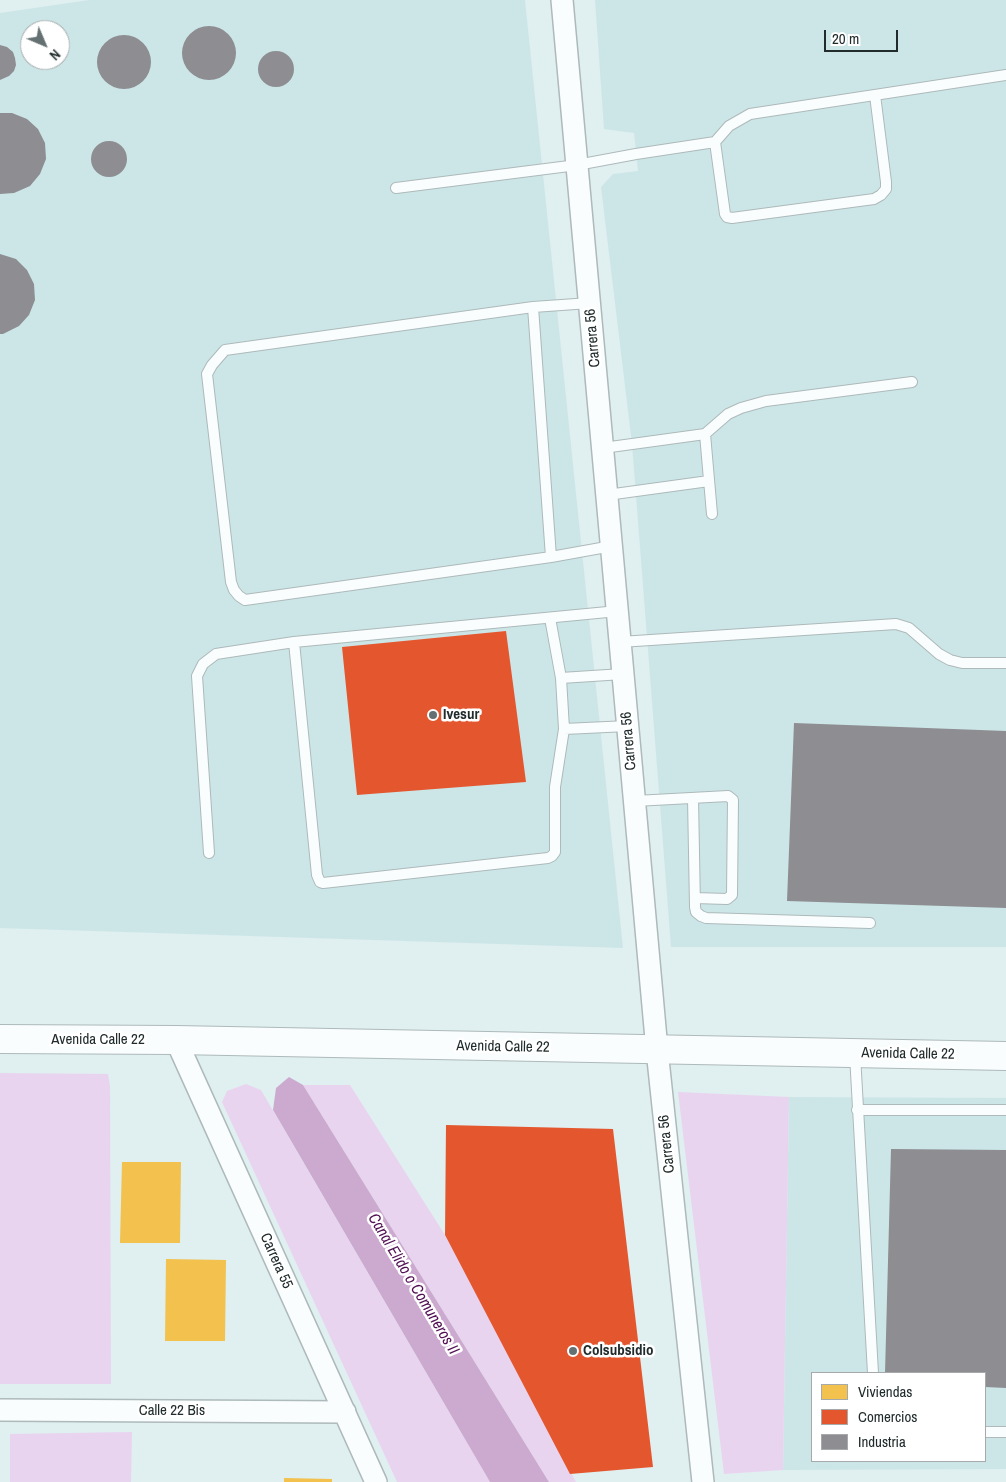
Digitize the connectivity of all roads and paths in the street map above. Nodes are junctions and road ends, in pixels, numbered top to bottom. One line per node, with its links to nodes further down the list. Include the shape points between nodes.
1 (562, 0): 5 (street, Carrera 56)
2 (1006, 75): 3 (lane)
3 (875, 95): 4 (lane, via 750,114 728,126); 4 (lane, via 886,189 874,199 732,218 725,214)
4 (716, 142): 5 (lane)
5 (577, 165): 6 (lane); 7 (street, Carrera 56)
6 (396, 188)
7 (590, 303): 8 (lane); 11 (street, Carrera 56)
8 (533, 307): 16 (lane); 16 (lane, via 225,350 207,374 230,582 245,600)
9 (912, 382): 10 (lane, via 750,405 728,414)
10 (704, 434): 11 (lane); 12 (lane)
11 (603, 448): 13 (street, Carrera 56)
12 (709, 481): 13 (lane); 14 (lane)
13 (607, 495): 15 (street, Carrera 56)
14 (712, 514)
15 (612, 546): 16 (lane); 17 (street, Carrera 56)
16 (551, 557)
17 (618, 611): 18 (lane); 20 (street, Carrera 56)
18 (550, 618): 19 (lane); 23 (lane)
19 (294, 642): 25 (lane, via 317,875 323,883 552,856 555,852 555,786); 28 (lane, via 216,654 203,664 197,676)
20 (620, 642): 21 (lane, via 896,624 910,628 950,660); 22 (street, Carrera 56)
21 (1006, 664)
22 (623, 674): 23 (lane); 24 (street, Carrera 56)
23 (561, 678): 25 (lane)
24 (628, 726): 25 (lane); 27 (street, Carrera 56)
25 (564, 729)
26 (694, 798): 27 (lane); 29 (lane); 29 (lane, via 728,796 733,800 732,895 727,899)
27 (635, 801): 33 (street, Carrera 56)
28 (209, 853)
29 (695, 898): 30 (lane, via 696,912 706,918)
30 (870, 923)
31 (0, 1039): 32 (street, Avenida Calle 22)
32 (176, 1040): 33 (street, Avenida Calle 22); 40 (street, Carrera 55)
33 (657, 1050): 34 (street, Avenida Calle 22); 44 (street, Carrera 56)
34 (854, 1053): 35 (street, Avenida Calle 22); 36 (lane)
35 (1006, 1056)
36 (857, 1110): 37 (lane); 38 (lane)
37 (1006, 1110)
38 (872, 1372)
39 (0, 1410): 40 (street, Calle 22 Bis)
40 (344, 1412): 43 (street, Carrera 55)
41 (986, 1432): 42 (lane)
42 (1006, 1432)
43 (376, 1482)
44 (703, 1482)

